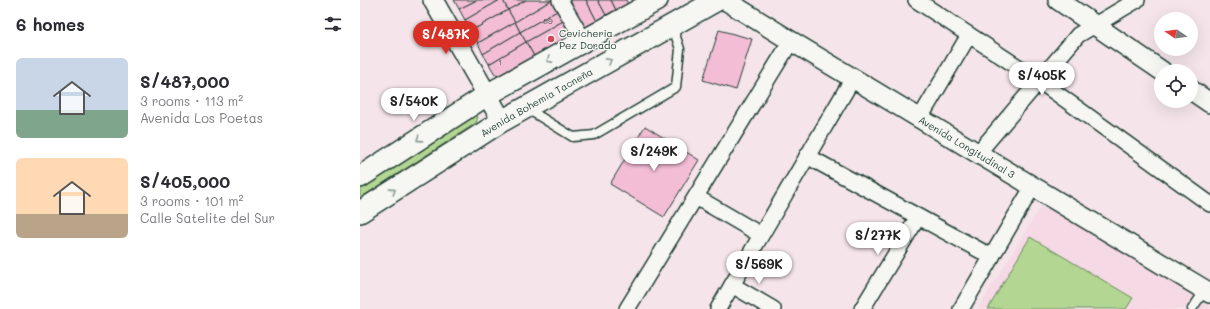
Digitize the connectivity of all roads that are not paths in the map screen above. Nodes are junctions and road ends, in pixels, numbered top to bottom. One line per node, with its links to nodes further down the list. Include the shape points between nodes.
1 (433, 0): 17 (street)
2 (560, 0): 12 (street)
3 (657, 0): 12 (main road)
4 (717, 0): 9 (main road, Avenida Bohemia Tacneña)
5 (725, 0): 13 (street, Avenida Longitudinal 3)
6 (916, 0): 11 (street)
7 (1058, 0): 10 (street)
8 (1137, 0): 10 (street)
9 (672, 25): 20 (main road, Avenida Bohemia Tacneña, one-way to 9); 20 (lane, via 680,49 676,87 594,135 573,137)
10 (1093, 25): 14 (street); 16 (street, via 1078,35)
11 (969, 35): 16 (street); 21 (street)
12 (584, 41): 17 (main road, one-way to 17)
13 (791, 42): 15 (street, Avenida Longitudinal 3); 27 (street)
14 (1154, 66)
15 (853, 78): 21 (street, Avenida Longitudinal 3); 24 (street)
16 (1038, 80): 23 (street); 28 (street)
17 (486, 95): 22 (street); 25 (main road, one-way to 25)
18 (1198, 95): 19 (street)
19 (1210, 103)
20 (526, 108): 22 (main road, Avenida Bohemia Tacneña)
21 (920, 118): 23 (street, Avenida Longitudinal 3)
22 (502, 121): 29 (main road, Avenida Bohemia Tacneña, one-way to 22)
23 (978, 153): 26 (street, Avenida Longitudinal 3)
24 (807, 156): 30 (street); 31 (street)
25 (360, 177)
26 (1033, 186): 32 (street); 34 (street, Avenida Longitudinal 3)
27 (696, 197): 31 (street); 35 (street)
28 (1210, 204)
29 (360, 212)
30 (918, 217): 32 (street); 38 (street)
31 (761, 235): 33 (street)
32 (992, 257): 39 (street)
33 (732, 285): 36 (street); 37 (street)
34 (1208, 289): 40 (lane)
35 (627, 309)
36 (718, 309)
37 (774, 309)
38 (862, 309)
39 (961, 309)
40 (1192, 309)

